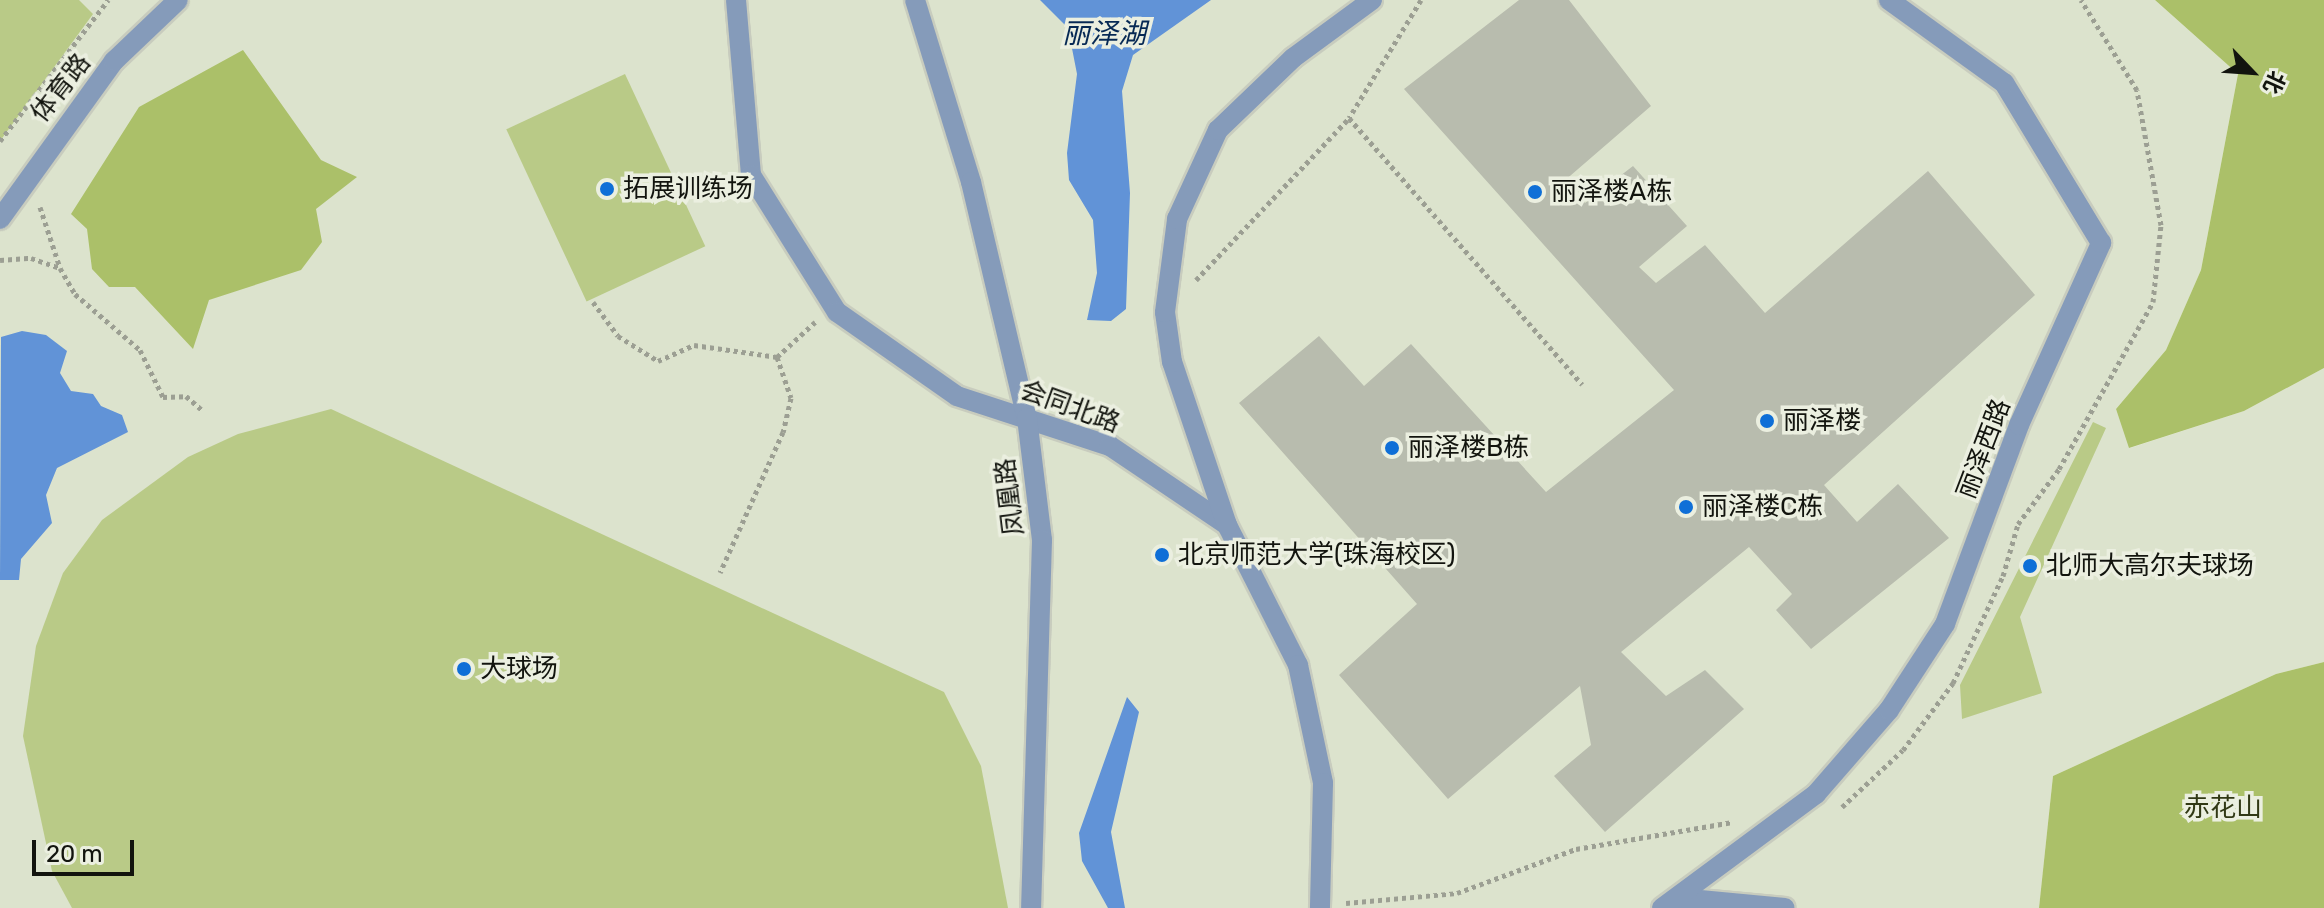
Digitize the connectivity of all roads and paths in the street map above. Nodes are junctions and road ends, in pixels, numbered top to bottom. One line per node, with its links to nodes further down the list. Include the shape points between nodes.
1 (108, 0): 10 (path)
2 (178, 0): 11 (street, 体育路, via 114,61)
3 (736, 0): 16 (street, 会同北路, via 751,175)
4 (915, 0): 21 (street, 凤凰路, via 971,182)
5 (1372, 0): 17 (street, via 1293,58 1218,130 1177,219)
6 (1421, 0): 9 (path)
7 (1889, 0): 25 (street, 丽泽西路, via 2004,83 2101,243 2019,425 1945,624 1889,710 1816,794)
8 (2081, 0): 24 (path, via 2137,90 2161,225 2153,302 2059,469 2018,524 2003,576 1953,683 1903,750 1850,806)
9 (1349, 118): 17 (path); 19 (path)
10 (0, 141)
11 (17, 191): 12 (street, 体育路); 14 (path, via 44,212)
12 (0, 219)
13 (0, 260): 14 (path, via 31,258)
14 (60, 268): 20 (path, via 75,294 140,350 163,397 186,396)
15 (593, 302): 18 (path, via 618,336 658,361 694,345)
16 (837, 312): 18 (path, via 824,314); 21 (street, 会同北路, via 957,396)
17 (1165, 312): 22 (street, via 1172,362)
18 (777, 357): 23 (path, via 791,398 783,432)
19 (1582, 384)
20 (203, 411)
21 (1027, 418): 22 (street, 会同北路, via 1110,446); 28 (street, 凤凰路, via 1042,540)
22 (1227, 525): 27 (street, 会同北路, via 1298,665 1323,783)
23 (720, 573)
24 (1836, 808)
25 (1781, 817): 26 (street, 丽泽西路); 27 (path, via 1676,827 1576,849 1457,893 1375,896)
26 (1670, 903): 29 (street)
27 (1329, 906)
28 (1031, 908)
29 (1785, 908)

